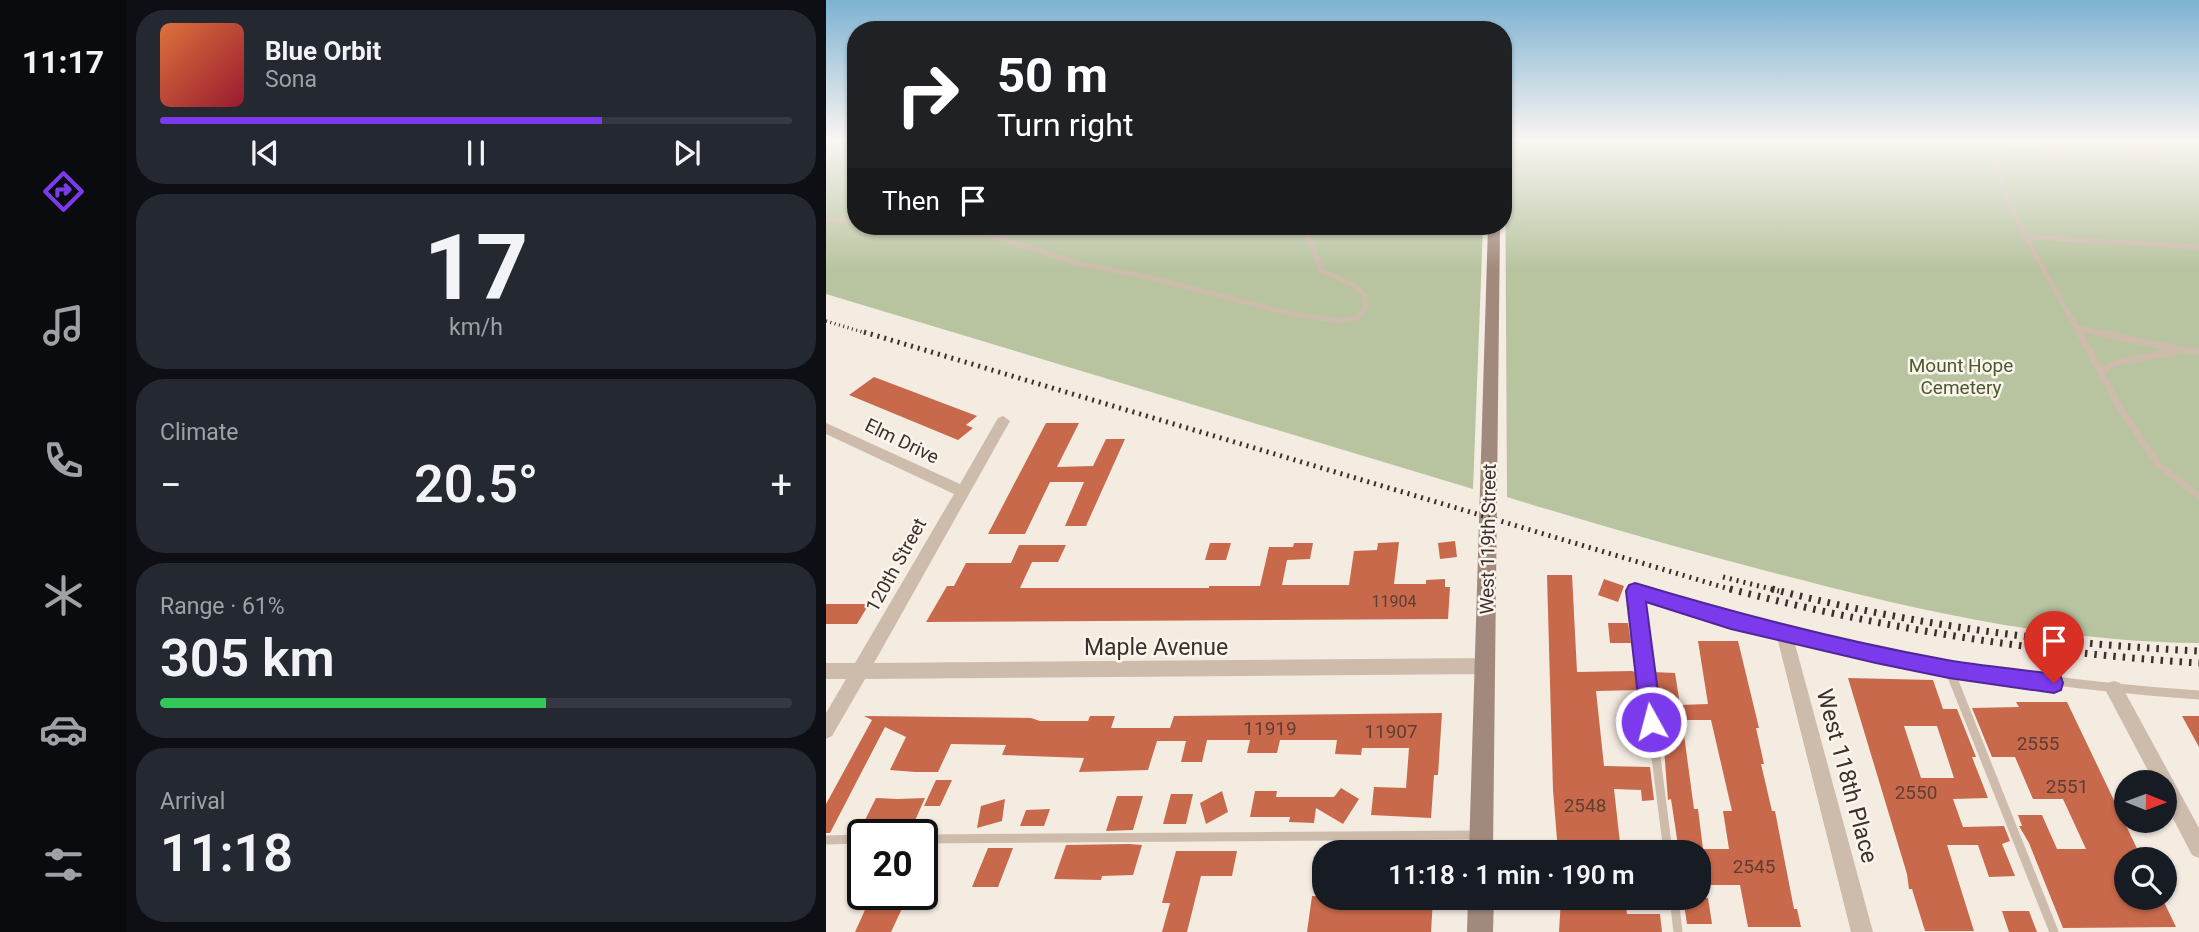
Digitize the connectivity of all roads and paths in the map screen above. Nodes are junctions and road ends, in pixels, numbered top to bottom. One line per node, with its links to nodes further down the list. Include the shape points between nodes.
1 (2003, 183): 7 (lane)
2 (826, 219): 3 (lane)
3 (847, 221)
4 (985, 235): 5 (lane, via 1080,264 1261,308 1330,321 1362,314 1366,302 1361,290 1321,270)
5 (1307, 235)
6 (1494, 235): 18 (street, West 119th Street)
7 (2028, 237): 8 (lane); 9 (lane)
8 (2199, 247)
9 (2076, 327): 10 (lane); 12 (lane)
10 (2187, 351): 11 (lane); 12 (lane, via 2115,363)
11 (2199, 351)
12 (2101, 372): 16 (lane, via 2159,466)
13 (1003, 421): 15 (street, 120th Street)
14 (826, 428): 15 (street, Elm Drive)
15 (961, 491): 21 (street, 120th Street)
16 (2199, 496)
17 (1784, 633): 19 (lane); 31 (lane, via 1635,591); 38 (street, West 118th Place)
18 (1486, 666): 21 (street, Maple Avenue); 30 (street, West 119th Street)
19 (1949, 669): 22 (lane); 39 (lane)
20 (826, 671): 21 (street, Maple Avenue)
21 (860, 671): 24 (street, 120th Street)
22 (2114, 689): 23 (lane); 25 (street)
23 (2199, 695)
24 (826, 730)
25 (2157, 770)
26 (2177, 807): 33 (street)
27 (847, 839): 29 (lane)
28 (938, 839): 32 (lane)
29 (826, 840)
30 (1481, 840)
31 (1666, 840)
32 (1312, 842)
33 (2199, 848)
34 (1481, 910): 36 (street)
35 (1675, 910): 37 (lane)
36 (1480, 932)
37 (1678, 932)
38 (1862, 932)
39 (2054, 932)

